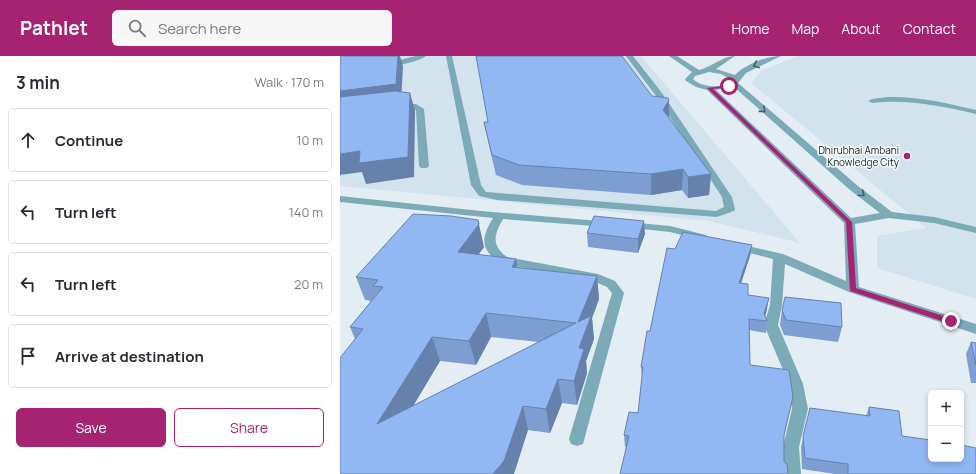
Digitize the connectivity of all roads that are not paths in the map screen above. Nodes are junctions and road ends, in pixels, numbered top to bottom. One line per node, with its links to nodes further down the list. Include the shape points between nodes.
1 (423, 56): 7 (street, via 406,62)
2 (449, 56): 3 (street, via 476,185 483,194 505,198 717,214 730,209 727,197 659,95)
3 (629, 56)
4 (672, 56): 9 (street)
5 (732, 56): 8 (street)
6 (778, 56): 10 (street, one-way to 10, via 743,71)
7 (376, 65)
8 (709, 70): 9 (street); 10 (street, via 723,72)
9 (697, 72): 11 (street, via 689,76 691,82)
10 (735, 81): 11 (street, via 724,87); 18 (street, one-way to 18, via 854,188)
11 (709, 88): 19 (street)
12 (872, 102): 14 (street, via 913,98)
13 (385, 107): 15 (street, via 407,105 420,109)
14 (976, 112)
15 (424, 166)
16 (340, 199): 17 (street)
17 (500, 215): 21 (street, via 670,229); 24 (street, via 493,227 489,245 492,253 502,260 594,277 611,284 618,293)
18 (889, 216): 19 (street); 20 (street, via 934,220)
19 (849, 222): 22 (street)
20 (976, 230)
21 (780, 257): 22 (street); 25 (street, via 776,305 771,325 796,384 800,409 791,447)
22 (853, 289): 23 (street)
23 (976, 329)
24 (577, 439)
25 (792, 474)

